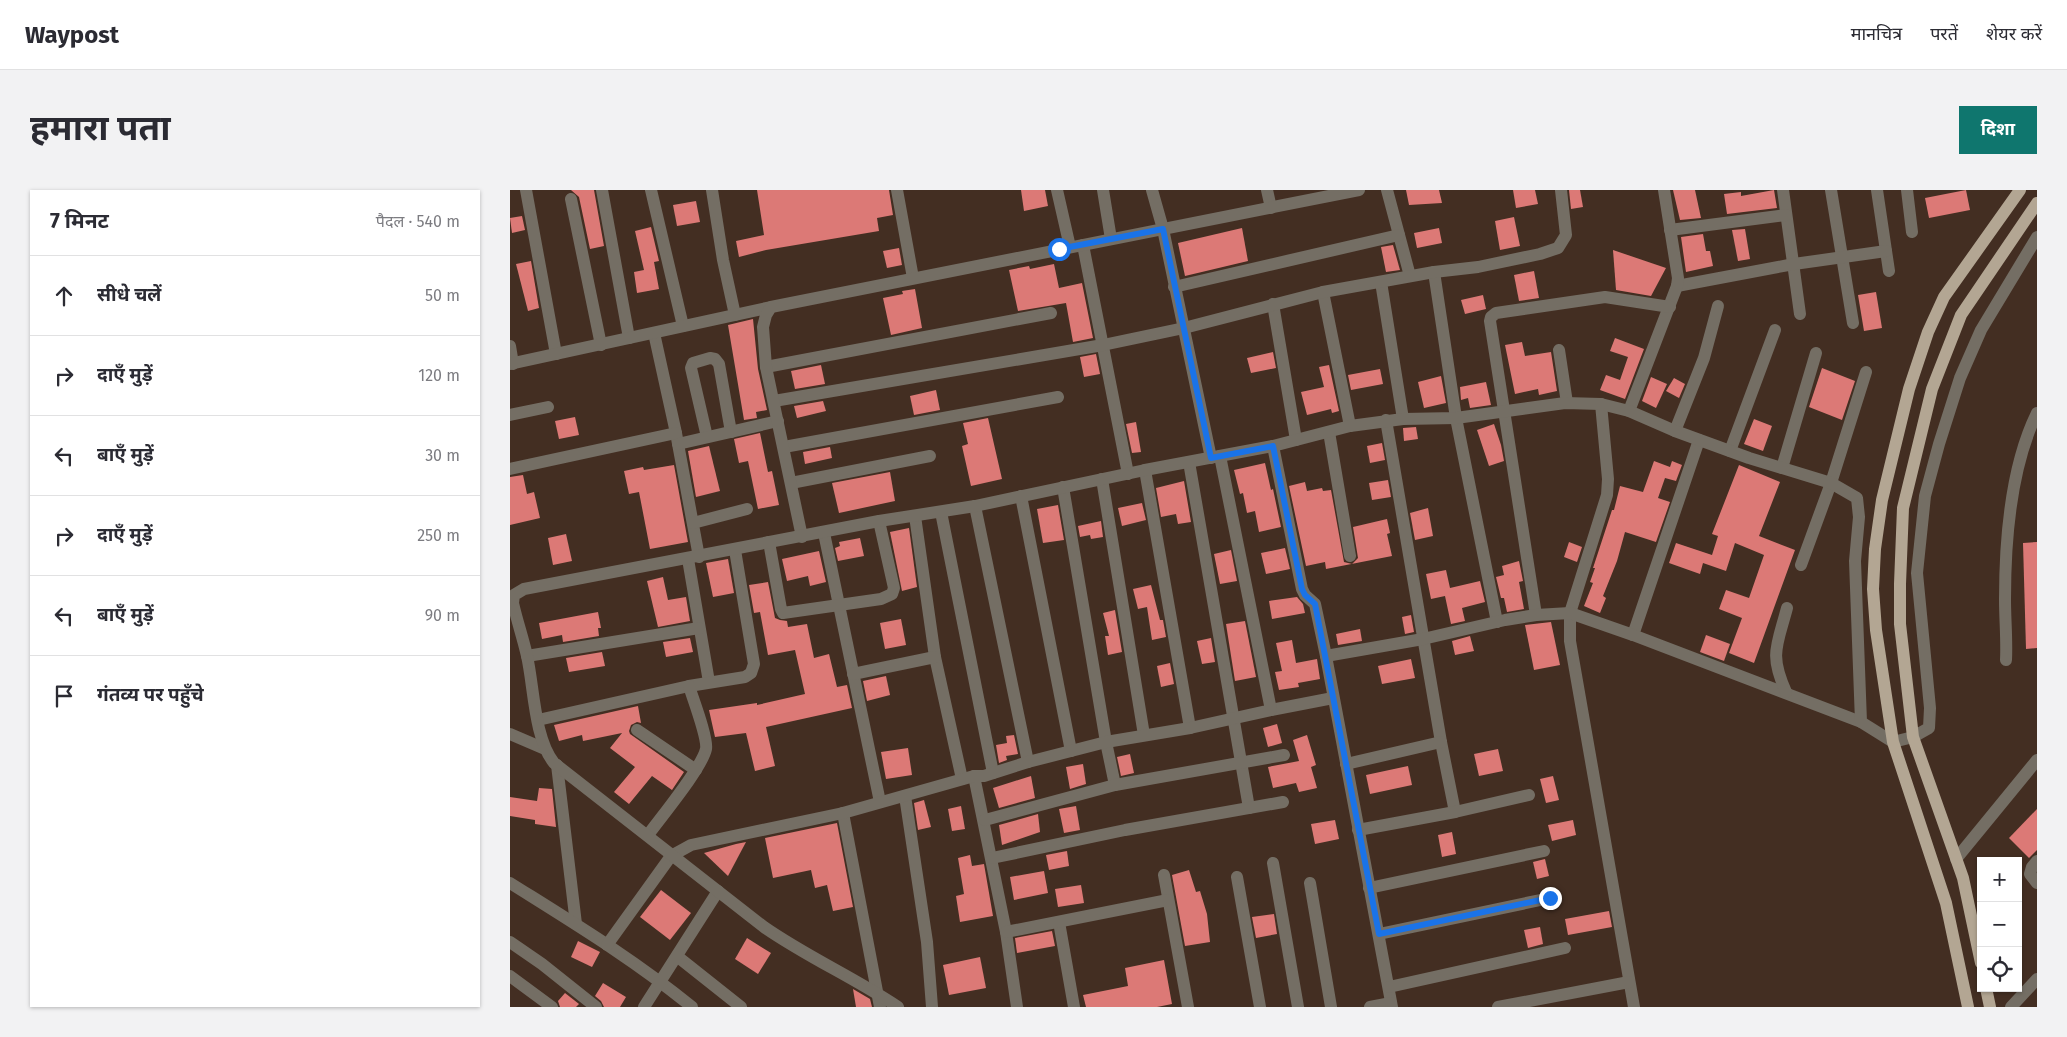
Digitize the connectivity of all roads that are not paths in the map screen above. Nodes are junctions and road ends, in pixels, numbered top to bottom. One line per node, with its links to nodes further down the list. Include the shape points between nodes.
1 (526, 190): 61 (street)
2 (602, 190): 55 (street)
3 (651, 190): 51 (street)
4 (712, 190): 49 (street)
5 (897, 190): 38 (street)
6 (1057, 190): 31 (street)
7 (1103, 190): 29 (street)
8 (1152, 190): 24 (street)
9 (1267, 190): 22 (street)
10 (1359, 190): 18 (street)
11 (1387, 190): 27 (street)
12 (1561, 190): 36 (street, via 1566,236 1558,248 1478,267)
13 (1664, 190): 25 (street)
14 (1783, 190): 23 (street)
15 (1831, 190): 33 (street)
16 (1877, 190): 32 (street)
17 (2020, 190): 143 (main road, via 1944,297 1928,332 1909,389 1882,500 1873,589)
18 (1326, 193): 22 (street)
19 (1909, 193): 26 (street)
20 (571, 199): 56 (street)
21 (2037, 203): 140 (main road, via 1961,315 1932,389 1909,484 1904,508 1900,624)
22 (1271, 208): 24 (street)
23 (1786, 215): 25 (street); 34 (street)
24 (1163, 229): 29 (street); 41 (street)
25 (1670, 230): 40 (street)
26 (1912, 232)
27 (1399, 235): 37 (street); 41 (street)
28 (2037, 237): 140 (street, via 1981,330 1960,378 1925,496 1917,573 1930,708 1929,728)
29 (1111, 239): 30 (street)
30 (1083, 245): 31 (street); 57 (street)
31 (1070, 247): 38 (street)
32 (1886, 251): 33 (street); 35 (street)
33 (1841, 259): 34 (street); 50 (street)
34 (1794, 264): 40 (street); 48 (street)
35 (1889, 271)
36 (1434, 272): 37 (street); 75 (street)
37 (1410, 276): 39 (street)
38 (913, 278): 45 (street)
39 (1381, 282): 42 (street); 74 (street)
40 (1677, 286): 46 (street)
41 (1174, 287): 52 (street)
42 (1323, 292): 43 (street); 78 (street)
43 (1273, 304): 52 (street); 84 (street)
44 (1718, 306): 81 (street, via 1704,358)
45 (771, 307): 49 (street); 63 (street, via 763,327)
46 (1670, 307): 70 (street, via 1605,297 1491,316); 71 (street)
47 (1051, 313): 63 (street)
48 (1800, 314)
49 (734, 315): 51 (street)
50 (1853, 323)
51 (683, 326): 54 (street)
52 (1184, 328): 57 (street); 90 (street)
53 (1775, 330): 88 (street)
54 (654, 333): 55 (street); 83 (street)
55 (629, 338): 56 (street)
56 (601, 345): 61 (street)
57 (1103, 345): 66 (street); 95 (street)
58 (510, 346): 62 (street)
59 (1559, 350): 67 (street)
60 (1816, 353): 92 (street)
61 (556, 354): 62 (street)
62 (512, 364)
63 (766, 367): 66 (street)
64 (1866, 372): 98 (street)
65 (1058, 397): 87 (street)
66 (774, 402): 77 (street)
67 (1567, 403): 68 (street); 70 (street)
68 (1601, 404): 71 (street); 118 (street, via 1608,479 1606,495)
69 (548, 407): 73 (street)
70 (1506, 411): 75 (street); 117 (street)
71 (1629, 411): 81 (street)
72 (2037, 413): 126 (street, via 2018,468 2013,496 2005,598)
73 (510, 415)
74 (1403, 418): 75 (street); 76 (street)
75 (1456, 418): 119 (street)
76 (1386, 420): 78 (street); 122 (street)
77 (778, 422): 79 (street); 87 (street)
78 (1350, 426): 80 (street)
79 (732, 432): 82 (street); 82 (street, via 718,364 710,358 693,363 690,368)
80 (1329, 432): 84 (street); 111 (street)
81 (1675, 432): 85 (street)
82 (707, 437): 83 (street)
83 (677, 438): 93 (street); 106 (street)
84 (1296, 440): 86 (street)
85 (1698, 440): 88 (street); 121 (street)
86 (1273, 446): 90 (street); 124 (street, via 1302,589 1315,604)
87 (784, 447): 97 (street)
88 (1730, 451): 92 (street)
89 (930, 456): 97 (street)
90 (1216, 457): 91 (street); 132 (street)
91 (1189, 462): 94 (street); 133 (street)
92 (1782, 468): 98 (street)
93 (510, 469)
94 (1145, 470): 95 (street); 136 (street)
95 (1128, 474): 96 (street)
96 (1102, 480): 99 (street); 139 (street)
97 (791, 482): 108 (street)
98 (1831, 484): 113 (street); 135 (street, via 1857,498 1859,517 1855,561)
99 (1063, 487): 100 (street); 141 (street)
100 (1021, 496): 101 (street); 145 (street)
101 (975, 506): 103 (street); 148 (street)
102 (747, 509): 106 (street)
103 (941, 512): 104 (street); 153 (street)
104 (915, 516): 105 (street); 125 (street)
105 (879, 521): 107 (street); 115 (street, via 893,581 892,594 881,599)
106 (693, 523): 112 (street)
107 (824, 533): 108 (street); 115 (street)
108 (802, 537): 109 (street)
109 (768, 542): 110 (street); 115 (street, via 784,613)
110 (735, 550): 112 (street); 128 (street, via 753,670 745,677)
111 (1350, 556)
112 (694, 558): 114 (street); 120 (street)
113 (1801, 565)
114 (511, 594): 123 (street)
115 (840, 605): 127 (street)
116 (1787, 608): 130 (street, via 1775,653 1778,673)
117 (1536, 614): 118 (street); 119 (street)
118 (1570, 614): 121 (street); 193 (street, via 1573,665)
119 (1497, 622): 122 (street)
120 (699, 628): 123 (street); 128 (street)
121 (1633, 635): 130 (street)
122 (1424, 639): 124 (street); 142 (street)
123 (527, 656): 134 (street)
124 (1326, 656): 131 (street)
125 (935, 657): 127 (street); 154 (street)
126 (2006, 660)
127 (853, 674): 158 (street)
128 (709, 682): 129 (street)
129 (689, 686): 134 (street); 152 (street, via 706,744)
130 (1786, 692): 135 (street)
131 (1333, 698): 132 (street); 150 (street)
132 (1271, 710): 133 (street)
133 (1233, 718): 136 (street); 149 (street)
134 (538, 720): 144 (street)
135 (1860, 722): 143 (street)
136 (1190, 728): 139 (street)
137 (637, 730): 152 (street)
138 (510, 734): 144 (street)
139 (1144, 735): 141 (street)
140 (1913, 737): 143 (street); 169 (main road)
141 (1106, 742): 145 (street); 155 (street)
142 (1440, 742): 150 (street); 161 (street)
143 (1893, 742): 215 (main road, via 1946,903)
144 (545, 749): 151 (street)
145 (1070, 751): 148 (street)
146 (1284, 755): 149 (street)
147 (2037, 760): 169 (street)
148 (1028, 762): 153 (street)
149 (1240, 764): 155 (street); 160 (street)
150 (1346, 764): 164 (street)
151 (557, 765): 165 (street); 182 (street)
152 (696, 770): 165 (street)
153 (993, 774): 154 (street)
154 (968, 777): 157 (street); 163 (street)
155 (1115, 785): 163 (street)
156 (1529, 795): 161 (street)
157 (905, 796): 158 (street); 205 (street, via 927,942)
158 (880, 802): 162 (street)
159 (1283, 802): 160 (street)
160 (1248, 808): 168 (street)
161 (1455, 812): 164 (street)
162 (843, 813): 167 (street, via 699,842); 195 (street)
163 (985, 820): 168 (street)
164 (1358, 830): 177 (street)
165 (648, 835): 167 (street)
166 (1544, 852): 177 (street)
167 (671, 856): 178 (street); 186 (street)
168 (992, 858): 183 (street)
169 (1956, 859): 187 (main road)
170 (2037, 861): 176 (street, via 2030,874)
171 (1273, 863): 210 (street)
172 (1164, 875): 180 (street)
173 (1237, 877): 209 (street)
174 (510, 883): 182 (street)
175 (1310, 883): 211 (street)
176 (2037, 883)
177 (1369, 888): 184 (street)
178 (718, 891): 189 (street); 195 (street, via 784,941)
179 (1550, 898): 184 (street)
180 (1168, 900): 181 (street); 208 (street)
181 (1059, 922): 183 (street); 207 (street)
182 (576, 924): 186 (street)
183 (1006, 932): 206 (street)
184 (1379, 934): 194 (street)
185 (510, 942): 199 (street)
186 (608, 945): 192 (street)
187 (1978, 947)
188 (1565, 948): 194 (street)
189 (678, 957): 192 (street); 202 (street)
190 (510, 976): 198 (street)
191 (2037, 979): 217 (street)
192 (661, 982): 200 (street); 201 (street)
193 (1629, 982): 213 (street); 214 (street)
194 (1389, 987): 197 (street)
195 (878, 992): 203 (street); 204 (street)
196 (1987, 992): 216 (main road)
197 (1392, 1005): 212 (street)
198 (552, 1007)
199 (596, 1007)
200 (644, 1007)
201 (692, 1007)
202 (741, 1007)
203 (880, 1007)
204 (898, 1007)
205 (932, 1007)
206 (1017, 1007)
207 (1074, 1007)
208 (1188, 1007)
209 (1260, 1007)
210 (1298, 1007)
211 (1331, 1007)
212 (1370, 1007)
213 (1498, 1007)
214 (1634, 1007)
215 (1968, 1007)
216 (1990, 1007)
217 (2011, 1007)

